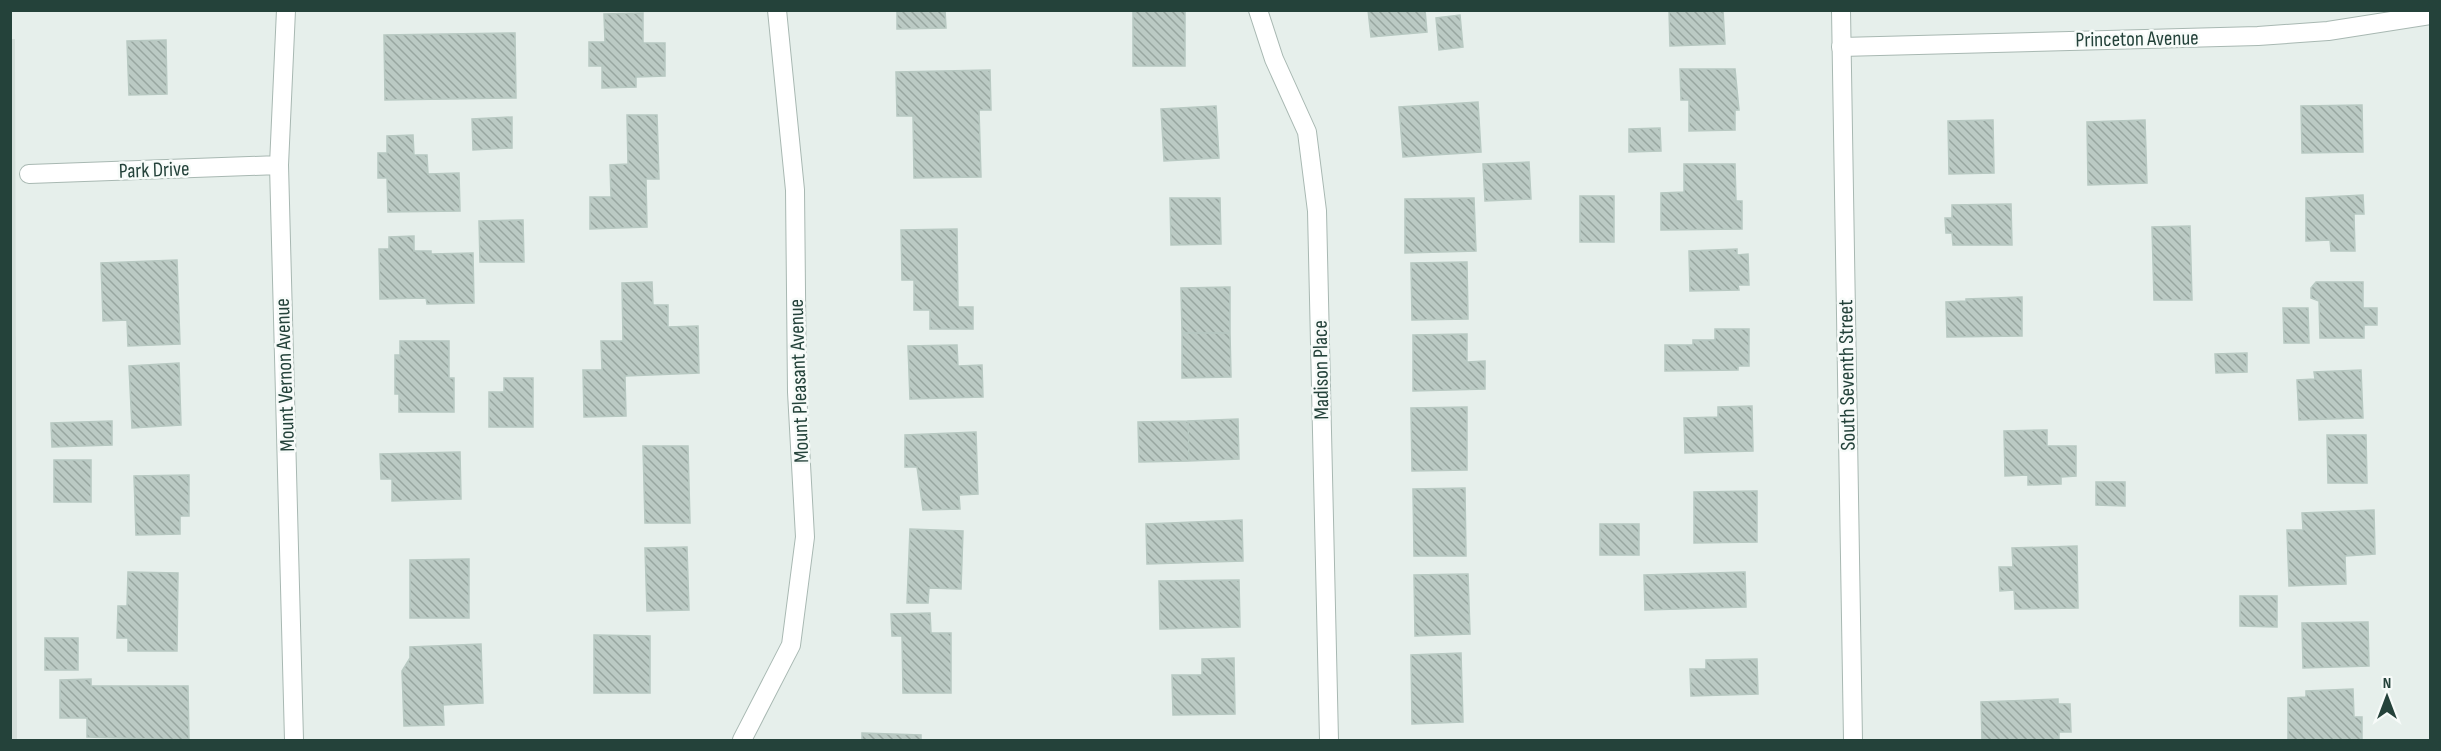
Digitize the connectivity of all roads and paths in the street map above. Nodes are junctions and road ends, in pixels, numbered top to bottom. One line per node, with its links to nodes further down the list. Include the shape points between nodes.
1 (286, 10): 7 (street, Mount Vernon Avenue)
2 (777, 10): 10 (street, Mount Pleasant Avenue, via 795,190 797,392 805,537 791,645)
3 (1258, 10): 11 (street, Madison Place, via 1274,59 1307,132 1317,211)
4 (1840, 10): 6 (street, South Seventh Street)
5 (2430, 15): 6 (street, Princeton Avenue, via 2258,36)
6 (1841, 47): 12 (street, South Seventh Street)
7 (279, 165): 8 (street, Park Drive); 9 (street, Mount Vernon Avenue)
8 (29, 174)
9 (294, 741)
10 (742, 741)
11 (1329, 741)
12 (1853, 741)

